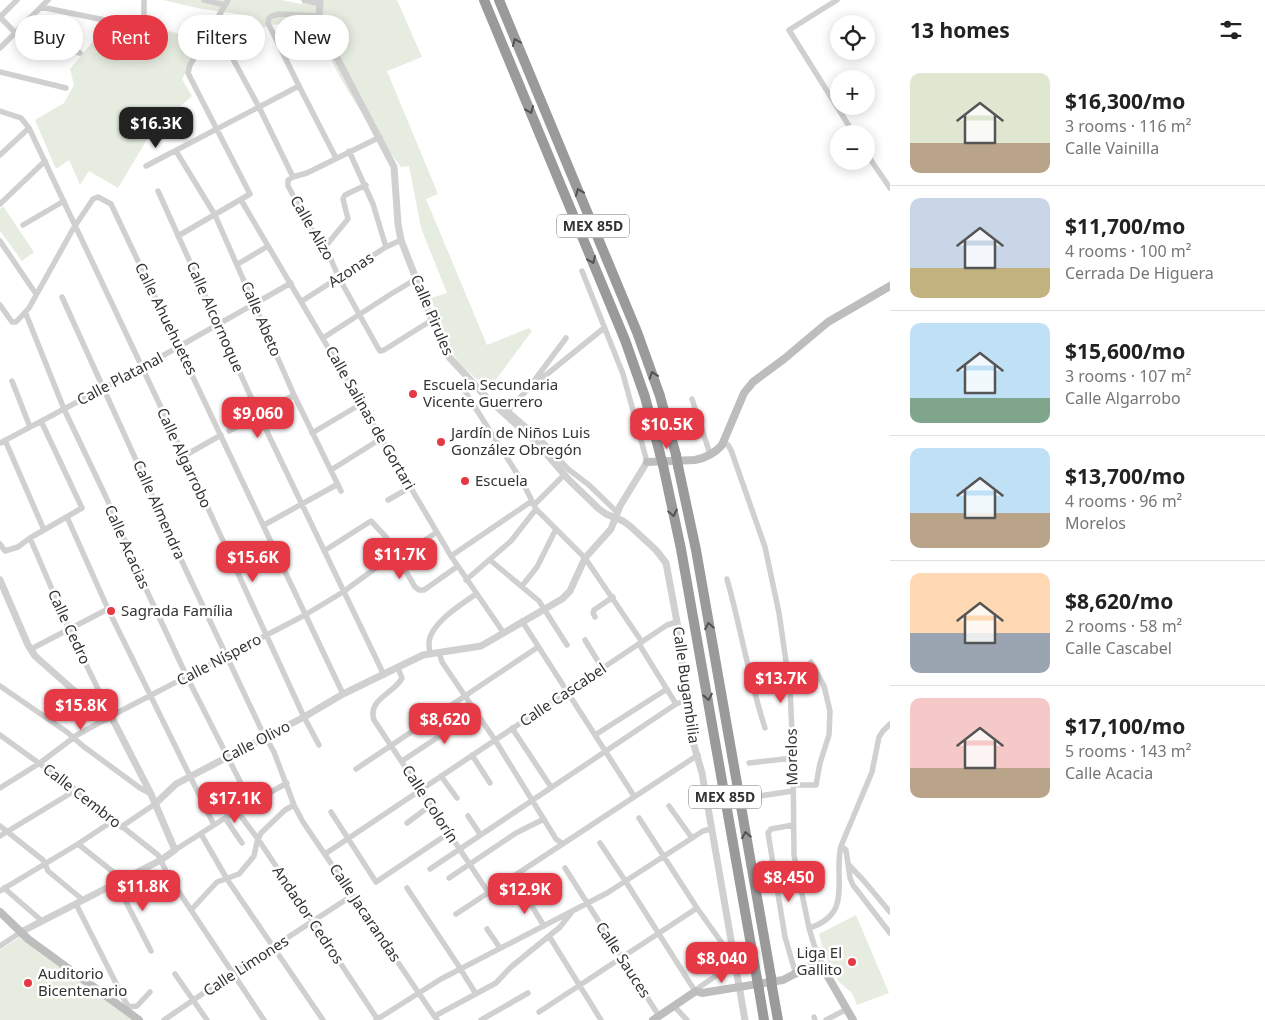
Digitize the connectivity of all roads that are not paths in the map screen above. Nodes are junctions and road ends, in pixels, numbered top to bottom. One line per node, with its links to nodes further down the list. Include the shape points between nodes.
1 (17, 0): 17 (street)
2 (48, 0): 11 (street)
3 (144, 0): 12 (street)
4 (204, 0): 10 (street)
5 (309, 0): 9 (street)
6 (484, 0): 299 (highway, MEX 85D, one-way to 299, bridge, via 625,340 645,397 681,549)
7 (499, 0): 300 (highway, MEX 85D, one-way to 7, bridge, via 697,559 676,455 660,396 637,332)
8 (837, 0): 30 (street, via 790,30)
9 (320, 2): 15 (street, Calle Pirules)
10 (227, 3): 13 (street)
11 (41, 7): 16 (street); 18 (street)
12 (144, 15)
13 (220, 15)
14 (275, 15): 19 (street, via 269,18 268,23)
15 (319, 15)
16 (93, 18)
17 (1, 19): 18 (street)
18 (14, 33): 20 (street)
19 (275, 37)
20 (0, 48)
21 (194, 60): 32 (street, via 187,71)
22 (232, 60): 28 (street, Calle Alizo)
23 (286, 60): 26 (street)
24 (338, 60): 33 (street, Calle Pirules)
25 (0, 72): 27 (street)
26 (299, 86): 28 (street); 37 (street)
27 (66, 88)
28 (258, 107): 32 (street); 41 (street, Calle Alizo)
29 (0, 111): 31 (street, via 21,118)
30 (848, 125)
31 (29, 128): 36 (street); 38 (street, Calle Algarrobo)
32 (217, 130): 34 (street); 45 (street, via 250,194)
33 (380, 137): 35 (street); 52 (street, Calle Pirules, via 396,172)
34 (176, 151): 39 (street); 48 (street, Calle Abeto)
35 (349, 151): 37 (street); 42 (street)
36 (0, 155)
37 (336, 158): 41 (street)
38 (45, 161): 46 (street, Calle Algarrobo); 47 (street)
39 (146, 166)
40 (875, 166): 43 (street)
41 (293, 177): 56 (street, Calle Alizo, via 288,180 288,186)
42 (366, 185): 55 (street); 56 (street, via 344,196 348,219)
43 (890, 188)
44 (158, 190): 51 (street, Calle Alcornoque)
45 (241, 200): 48 (street); 54 (street, Calle Salinas de Gortari)
46 (64, 201): 49 (street); 50 (street, Calle Algarrobo)
47 (0, 204)
48 (216, 215): 51 (street); 57 (street, Calle Abeto)
49 (23, 224)
50 (75, 226): 63 (street); 75 (street, Calle Ahuehuetes, via 96,197 113,207); 76 (street, Calle Algarrobo)
51 (178, 236): 71 (street, Calle Alcornoque)
52 (401, 240): 55 (street, Azonas); 60 (street, Calle Pirules)
53 (0, 241): 63 (street)
54 (268, 246): 57 (street); 61 (street, Calle Salinas de Gortari)
55 (386, 247): 59 (street, Azonas)
56 (324, 248): 59 (street, Calle Alizo)
57 (238, 264): 66 (street, Calle Abeto)
58 (582, 271): 72 (street)
59 (339, 278): 65 (street, Azonas); 69 (street, Calle Alizo)
60 (416, 279): 69 (street); 70 (street, Calle Pirules)
61 (291, 283): 65 (street, Calle Salinas de Gortari); 66 (street, Calle Platanal)
62 (890, 286): 94 (main road, via 828,322 752,382 744,393)
63 (36, 294): 68 (street)
64 (62, 297): 78 (street, Calle Almendra)
65 (302, 301): 73 (street, Calle Salinas de Gortari)
66 (255, 304): 71 (street, Calle Platanal); 81 (street, Calle Abeto)
67 (0, 305): 68 (street, via 15,323)
68 (26, 314): 84 (street, Calle Acacias)
69 (360, 315): 70 (street, Calle Alizo, via 380,350); 73 (street)
70 (432, 320): 85 (street, Calle Pirules, via 451,360)
71 (219, 324): 75 (street, Calle Platanal); 86 (street, Calle Alcornoque)
72 (604, 328): 80 (street); 97 (street, via 623,374)
73 (323, 338): 83 (street, Calle Salinas de Gortari)
74 (566, 338): 80 (street)
75 (179, 346): 76 (street, Calle Platanal); 91 (street, Calle Ahuehuetes)
76 (141, 368): 78 (street, Calle Platanal); 96 (street, Calle Algarrobo)
77 (12, 381): 88 (street)
78 (102, 388): 84 (street, Calle Platanal); 144 (street, Calle Almendra)
79 (466, 392): 105 (street)
80 (526, 392): 85 (street)
81 (294, 395): 86 (street); 90 (street, Calle Abeto)
82 (692, 399): 95 (street)
83 (361, 404): 90 (street); 92 (street, Calle Salinas de Gortari)
84 (64, 409): 87 (street, Calle Platanal); 151 (street, Calle Acacias)
85 (507, 413): 99 (street, Calle Pirules); 106 (street, via 539,438)
86 (258, 415): 89 (street); 104 (street, Calle Alcornoque)
87 (41, 421): 88 (street, Calle Platanal); 107 (street, via 82,508)
88 (30, 427): 93 (street, Calle Platanal)
89 (229, 431)
90 (312, 433): 98 (street, Calle Abeto)
91 (221, 435): 96 (street); 108 (street, Calle Ahuehuetes)
92 (382, 438): 98 (street); 101 (street, Calle Salinas de Gortari)
93 (2, 442): 110 (street)
94 (724, 442): 95 (main road); 148 (street, Morelos, via 731,450 767,553)
95 (710, 454): 97 (main road, via 688,461)
96 (184, 456): 136 (street, Calle Algarrobo)
97 (647, 462): 106 (street, Calle Olivo)
98 (331, 470): 100 (street, Calle Abeto)
99 (564, 475): 105 (street); 106 (street, Calle Pirules, via 599,509)
100 (338, 484): 102 (street, Calle Abeto); 104 (street)
101 (411, 487): 103 (street); 111 (street, Calle Salinas de Gortari)
102 (341, 491)
103 (388, 500)
104 (301, 505): 108 (street); 114 (street, Calle Alcornoque)
105 (534, 505): 109 (street); 116 (street); 119 (street, via 514,538)
106 (616, 515): 117 (street, Calle Pirules); 118 (street, Calle Olivo, via 611,529)
107 (67, 517): 110 (street); 129 (street)
108 (264, 525): 130 (street, Calle Ahuehuetes)
109 (556, 529): 118 (street); 124 (street, via 537,567)
110 (44, 530): 112 (street)
111 (437, 532): 115 (street, Calle Níspero); 116 (street, Calle Salinas de Gortari)
112 (30, 538): 113 (street, via 7,551); 134 (street, Calle Cedro)
113 (0, 544)
114 (324, 551): 115 (street, via 371,521); 125 (street, Calle Alcornoque)
115 (398, 555): 120 (street, via 419,590 424,590); 125 (street, Calle Níspero, via 389,558)
116 (451, 556): 120 (street, Calle Salinas de Gortari)
117 (662, 557): 133 (street, Calle Bugambilia, via 668,570)
118 (585, 558): 127 (street); 128 (street, Calle Olivo, via 570,591)
119 (490, 560): 123 (street); 124 (street)
120 (458, 566): 123 (street, Calle Salinas de Gortari)
121 (727, 579): 149 (street)
122 (0, 580): 141 (street)
123 (466, 580): 126 (street, Calle Salinas de Gortari)
124 (522, 586): 128 (street)
125 (343, 592): 130 (street, Calle Níspero); 150 (street, Calle Alcornoque)
126 (476, 594): 135 (street, Calle Salinas de Gortari); 143 (street, via 444,619 430,638)
127 (613, 597): 131 (street, via 594,610); 138 (street)
128 (544, 609): 132 (street, Calle Olivo); 139 (street)
129 (108, 610): 134 (street); 156 (street)
130 (305, 615): 136 (street, Calle Níspero); 155 (street, Calle Ahuehuetes)
131 (595, 617)
132 (522, 621): 135 (street, Calle Olivo); 140 (street)
133 (677, 622): 138 (street, Calle Cascabel); 158 (street, Calle Bugambilia)
134 (69, 629): 141 (street); 162 (street, Calle Cedro)
135 (503, 632): 142 (street, Calle Olivo, via 476,647)
136 (266, 636): 144 (street, Calle Níspero); 161 (street, Calle Algarrobo)
137 (585, 640): 147 (street)
138 (641, 643): 147 (street, Calle Cascabel); 153 (street)
139 (567, 645)
140 (538, 647): 154 (street); 157 (street)
141 (31, 650): 162 (street, via 41,663)
142 (439, 652): 143 (street, Calle Olivo); 157 (street, via 442,662)
143 (430, 653): 146 (street, Calle Olivo)
144 (227, 657): 151 (street, Calle Níspero); 168 (street, Calle Almendra)
145 (811, 662): 188 (street, via 826,694 830,711 829,735 816,784)
146 (398, 668): 150 (street, Calle Olivo); 172 (street, Calle Colorín, via 402,678 400,682 378,700 373,712 374,720)
147 (602, 668): 154 (street, Calle Cascabel)
148 (788, 668): 149 (street); 177 (street, Morelos)
149 (751, 674): 165 (street)
150 (384, 676): 155 (street, Calle Olivo)
151 (187, 677): 156 (street, Calle Níspero); 176 (street, Calle Acacias)
152 (0, 686): 169 (street)
153 (667, 689): 159 (street); 166 (street)
154 (567, 692): 164 (street, Calle Cascabel); 166 (street)
155 (343, 694): 161 (street, Calle Olivo)
156 (150, 696): 162 (street, Calle Níspero); 182 (street)
157 (466, 696): 160 (street); 172 (street)
158 (688, 700): 159 (street); 175 (street, Calle Bugambilia, via 691,735)
159 (676, 704): 173 (street)
160 (476, 712): 170 (street); 178 (street)
161 (304, 717): 168 (street, Calle Olivo); 171 (street, Calle Algarrobo)
162 (109, 718): 169 (street, Calle Níspero); 191 (street, Calle Cedro)
163 (890, 724): 226 (street, via 879,737 872,772)
164 (512, 728): 170 (street, Calle Cascabel); 186 (street)
165 (764, 728)
166 (595, 735): 173 (street)
167 (1, 737): 179 (street, Calle Cembro)
168 (265, 737): 176 (street, Calle Olivo); 184 (street, Calle Almendra)
169 (74, 738): 179 (street, Calle Níspero); 191 (street)
170 (495, 740): 174 (street, Calle Cascabel); 195 (street)
171 (320, 745)
172 (391, 745): 178 (street, Calle Colorín); 181 (street)
173 (605, 752): 186 (street); 192 (street)
174 (472, 755): 183 (street, Calle Cascabel); 185 (street)
175 (698, 755): 192 (street); 213 (street, Calle Bugambilia)
176 (228, 756): 182 (street, Calle Olivo); 196 (street, Calle Acacias)
177 (793, 758): 180 (street); 188 (street, Morelos)
178 (402, 761): 189 (street, Calle Colorín)
179 (40, 763): 187 (street, Calle Níspero); 190 (street, Calle Cembro)
180 (749, 763)
181 (356, 769)
182 (190, 776): 197 (street, Calle Olivo, via 170,788); 209 (street)
183 (441, 776): 189 (street, Calle Cascabel); 194 (street)
184 (287, 783): 196 (street); 198 (street, Calle Almendra)
185 (490, 783)
186 (551, 787): 195 (street)
187 (0, 788)
188 (793, 788): 193 (street); 210 (street, Morelos)
189 (421, 789): 199 (street, Calle Colorín); 221 (street, Calle Cascabel)
190 (76, 790): 207 (street, Calle Cembro); 214 (street)
191 (151, 794): 197 (street, Calle Cedro)
192 (634, 796): 225 (street)
193 (753, 797)
194 (457, 798)
195 (532, 800): 206 (street); 217 (street)
196 (250, 803): 201 (street)
197 (155, 804): 212 (street, Calle Olivo); 228 (street, Calle Cedro)
198 (294, 805): 220 (street, via 265,828); 229 (street, Calle Jacarandas)
199 (431, 805): 208 (street); 215 (street, Calle Colorín)
200 (668, 806): 219 (street)
201 (237, 811): 204 (street); 220 (street, Andador Cedros)
202 (331, 812): 221 (street)
203 (468, 816): 217 (street)
204 (225, 818): 209 (street); 224 (street)
205 (639, 818): 230 (street)
206 (544, 819): 225 (street, via 557,842); 233 (street, via 516,833)
207 (114, 820): 212 (street, Calle Cembro); 223 (street)
208 (407, 823)
209 (214, 825): 216 (street)
210 (793, 825): 258 (street, Morelos, via 794,855); 274 (street, via 770,828 768,833 785,937)
211 (0, 826): 214 (street)
212 (121, 827): 231 (street, Calle Cembro)
213 (711, 829): 219 (street); 270 (street, Calle Bugambilia)
214 (7, 831): 218 (street); 232 (street)
215 (449, 832): 221 (street, via 377,882); 227 (street, Calle Colorín)
216 (201, 834): 228 (street); 238 (street)
217 (480, 834): 227 (street)
218 (0, 836)
219 (692, 838): 230 (street)
220 (258, 839): 238 (street, via 252,861 240,874); 256 (street, Andador Cedros)
221 (348, 839): 229 (street, Calle Cascabel)
222 (600, 843): 240 (street)
223 (78, 844): 232 (street); 239 (street)
224 (242, 844)
225 (563, 844): 243 (street)
226 (841, 846): 234 (street, via 846,850); 258 (street, via 838,901 826,919)
227 (460, 849): 233 (street, Calle Colorín); 236 (street)
228 (175, 850): 231 (street)
229 (325, 854): 245 (street, Calle Jacarandas)
230 (664, 857): 240 (street); 249 (street)
231 (161, 860): 239 (street); 250 (street)
232 (45, 864): 242 (street); 246 (street, via 48,871)
233 (470, 864): 237 (street); 243 (street, Calle Colorín)
234 (848, 864): 252 (street); 261 (street, via 850,878 857,891)
235 (565, 868): 248 (street, Calle Sauces)
236 (430, 869)
237 (449, 878)
238 (227, 879): 250 (street, via 217,882); 265 (street)
239 (119, 881): 246 (street); 267 (street)
240 (626, 882): 248 (street); 262 (street)
241 (406, 888): 271 (street)
242 (2, 890): 255 (street)
243 (488, 892): 254 (street)
244 (524, 893): 257 (street)
245 (353, 895): 256 (street, Calle Limones); 279 (street, Calle Jacarandas)
246 (83, 900): 247 (street)
247 (76, 904): 255 (street); 284 (street)
248 (587, 904): 253 (street); 268 (street, Calle Sauces)
249 (697, 908): 262 (street); 270 (street)
250 (190, 910): 272 (street)
251 (0, 912): 260 (main road)
252 (890, 912)
253 (571, 913): 257 (street); 263 (street)
254 (456, 914)
255 (42, 921): 260 (street)
256 (313, 922): 265 (street, Calle Limones); 294 (street, Andador Cedros)
257 (544, 926): 266 (street)
258 (809, 928): 269 (street, Morelos)
259 (487, 929): 266 (street)
260 (21, 932): 264 (street); 284 (main road)
261 (890, 932)
262 (659, 934): 268 (street); 277 (street)
263 (549, 936): 275 (street); 281 (street, via 496,983)
264 (0, 946)
265 (274, 947): 272 (street, Calle Limones); 293 (street)
266 (500, 948): 271 (street)
267 (151, 951)
268 (621, 959): 275 (street); 288 (street, Calle Sauces)
269 (819, 961): 274 (main road); 285 (main road)
270 (735, 963): 276 (street, Calle Bugambilia); 277 (street)
271 (461, 968): 279 (street); 281 (street)
272 (233, 973): 282 (street, Calle Limones); 292 (street)
273 (175, 974): 282 (street)
274 (796, 974): 276 (main road, via 783,980)
275 (580, 986): 286 (street); 296 (street)
276 (738, 988): 277 (main road); 298 (street, Calle Bugambilia)
277 (696, 991): 283 (main road)
278 (150, 992): 284 (street, via 137,1006)
279 (418, 993): 287 (street, Calle Jacarandas); 294 (street)
280 (528, 993): 295 (street)
281 (476, 994): 287 (street)
282 (193, 1000): 290 (street, Calle Limones); 291 (street)
283 (674, 1006): 288 (main road); 297 (street)
284 (127, 1008): 289 (main road)
285 (847, 1009): 301 (street); 302 (main road)
286 (539, 1012)
287 (436, 1018)
288 (656, 1018)
289 (139, 1020)
290 (164, 1020)
291 (207, 1020)
292 (264, 1020)
293 (323, 1020)
294 (377, 1020)
295 (481, 1020)
296 (601, 1020)
297 (687, 1020)
298 (745, 1020)
299 (764, 1020)
300 (778, 1020)
301 (826, 1020)
302 (852, 1020)

